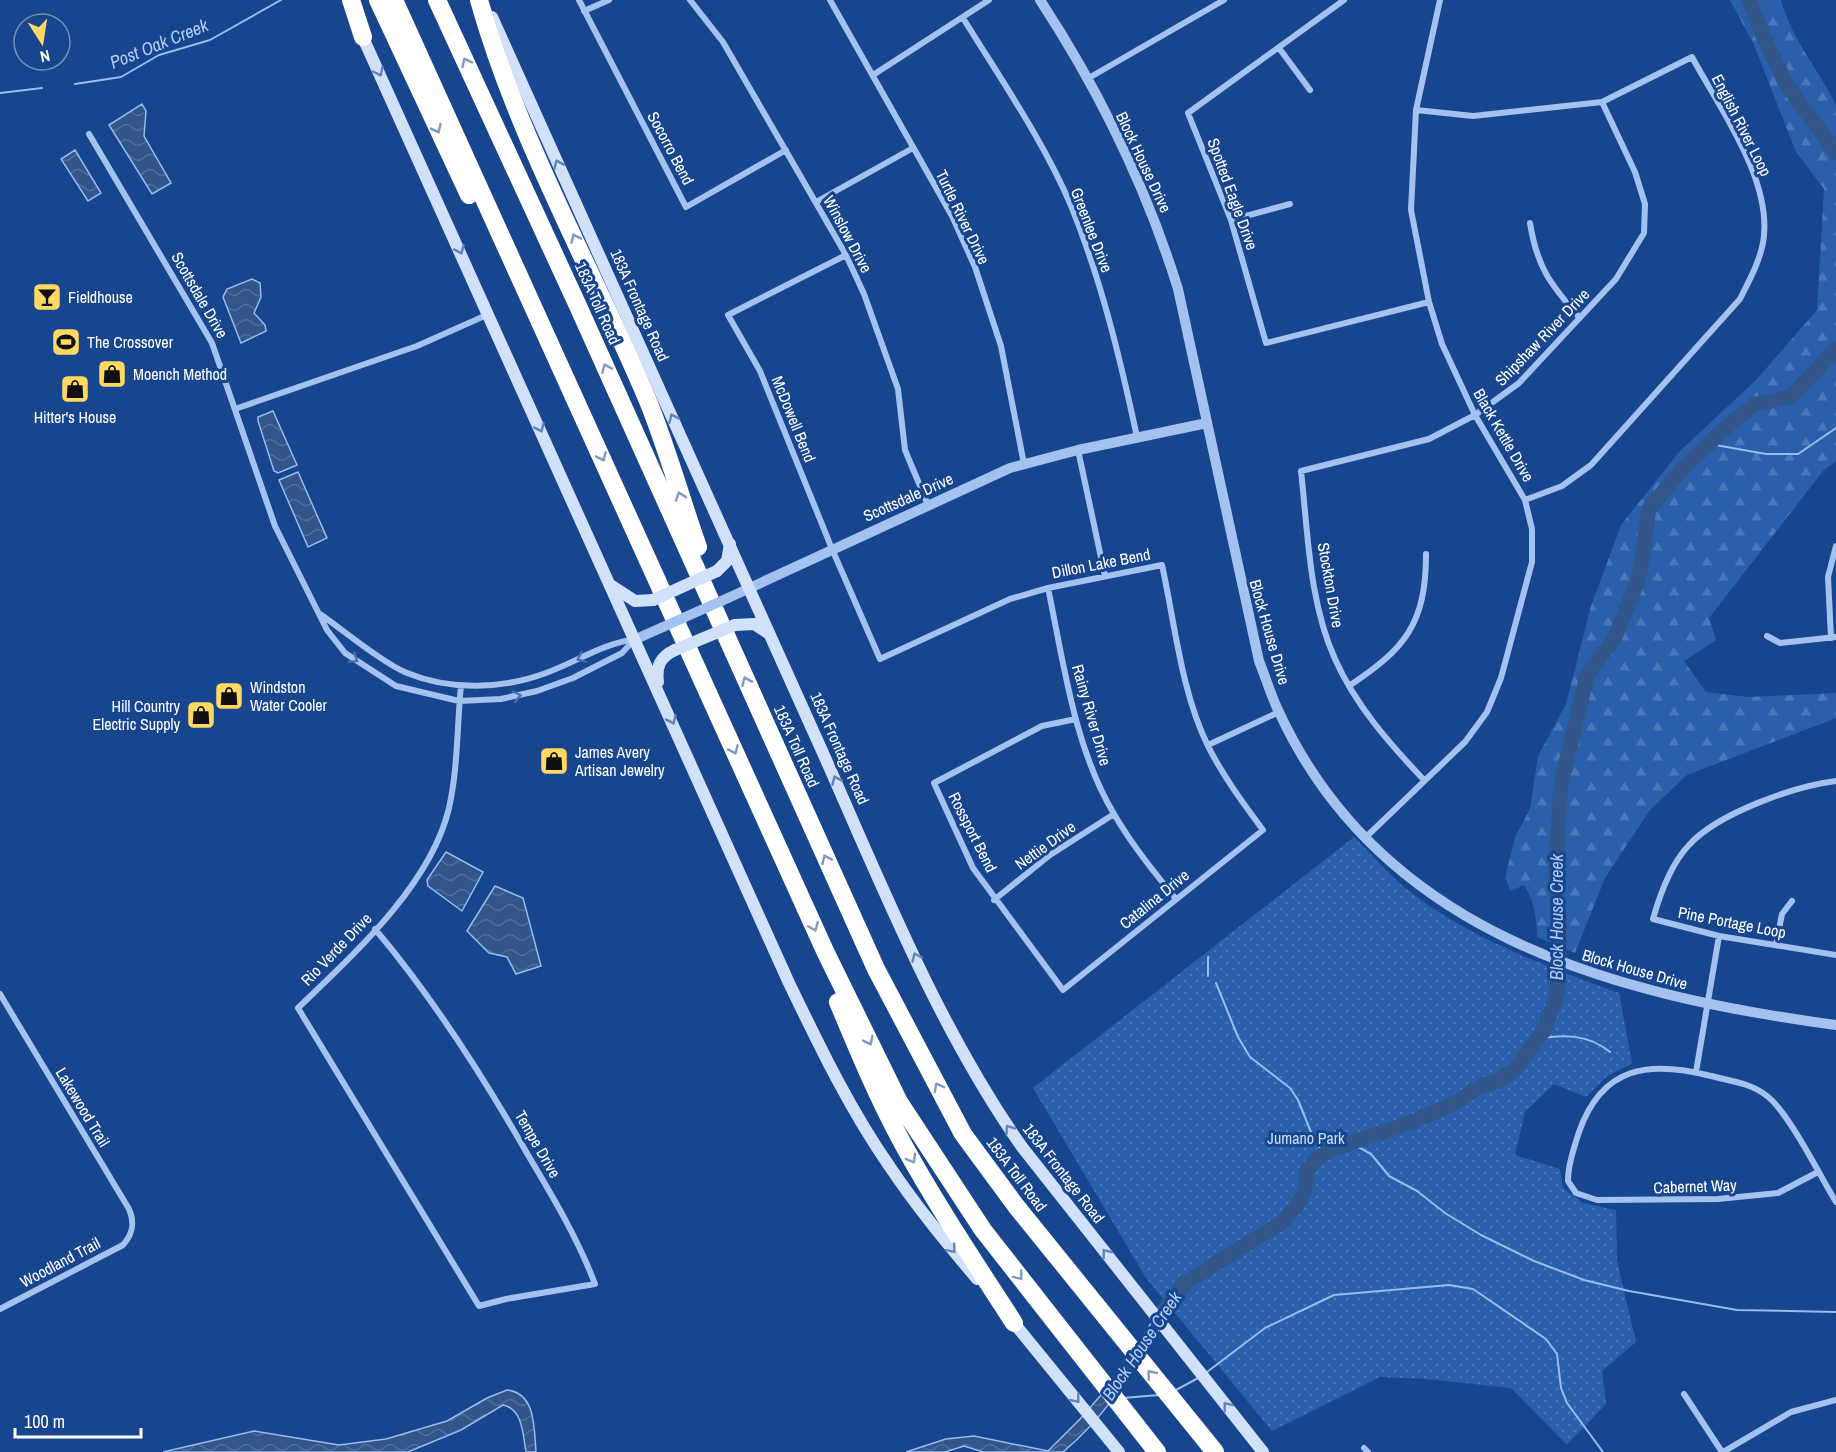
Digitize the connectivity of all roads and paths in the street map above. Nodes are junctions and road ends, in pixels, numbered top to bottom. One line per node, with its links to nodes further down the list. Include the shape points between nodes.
1 (346, 0): 19 (main road)
2 (351, 0): 19 (highway)
3 (378, 0): 37 (highway, one-way to 37, via 531,321)
4 (394, 0): 37 (highway)
5 (437, 0): 60 (highway, 183A Toll Road, one-way to 5)
6 (479, 0): 60 (highway, one-way to 6, via 648,403 540,161 492,45)
7 (484, 0): 47 (main road, 183A Frontage Road, one-way to 7)
8 (579, 0): 17 (street, Socorro Bend)
9 (609, 0): 17 (street)
10 (690, 0): 28 (street, Winslow Drive, via 723,42)
11 (830, 0): 21 (street, Turtle River Drive)
12 (989, 0): 18 (street)
13 (1040, 0): 22 (street, Block House Drive)
14 (1224, 0): 22 (street)
15 (1344, 0): 20 (street, Spotted Eagle Drive)
16 (1440, 0): 25 (street, Black Kettle Drive)
17 (584, 11): 28 (street, Socorro Bend, via 686,207)
18 (963, 18): 21 (street); 41 (street, Greenlee Drive, via 1024,115 1071,207 1114,330)
19 (363, 37): 35 (main road, one-way to 35)
20 (1279, 48): 23 (street); 31 (street, Spotted Eagle Drive, via 1188,113)
21 (873, 75): 27 (street, Turtle River Drive)
22 (1087, 79): 40 (street, Block House Drive, via 1128,157 1163,242 1178,289)
23 (1310, 90)
24 (1602, 102): 25 (street, English River Loop, via 1473,116); 36 (street, Shipshaw River Drive, via 1635,172 1645,204 1644,233 1616,279); 45 (street, English River Loop, via 1692,57 1758,185 1764,213 1763,243 1740,298 1591,465 1562,486)
25 (1416, 110): 34 (street, Black Kettle Drive, via 1411,210)
26 (89, 134): 38 (street, Scottsdale Drive, via 212,343)
27 (912, 148): 29 (street); 43 (street, Turtle River Drive, via 952,216 975,267 1001,346)
28 (786, 150): 29 (street, Winslow Drive)
29 (816, 202): 33 (street, Winslow Drive)
30 (1290, 204): 31 (street)
31 (1231, 220): 34 (street, Spotted Eagle Drive, via 1266,343)
32 (1530, 223): 36 (street, via 1534,251 1545,276)
33 (846, 255): 46 (street, Winslow Drive, via 887,355 898,389 905,450); 49 (street, McDowell Bend, via 728,315 760,371)
34 (1429, 302): 39 (street, Black Kettle Drive, via 1442,344)
35 (489, 314): 38 (street, via 417,346); 52 (main road, one-way to 52)
36 (1579, 317): 39 (street, Shipshaw River Drive, via 1519,383)
37 (569, 385): 80 (highway, one-way to 80)
38 (235, 409): 55 (street, Scottsdale Drive, via 275,526)
39 (1475, 415): 44 (street, Shipshaw River Drive, via 1429,439); 45 (street, Black Kettle Drive)
40 (1207, 423): 41 (street, Scottsdale Drive); 66 (street, Block House Drive, via 1246,611 1259,661)
41 (1137, 437): 42 (street, Scottsdale Drive)
42 (1078, 450): 43 (street, Scottsdale Drive); 51 (street)
43 (1024, 464): 46 (street, Scottsdale Drive)
44 (1301, 471): 63 (street, Stockton Drive, via 1322,619 1334,658)
45 (1525, 500): 69 (street, Black Kettle Drive, via 1532,529 1532,562 1501,678 1487,712 1465,742)
46 (928, 505): 49 (street, Scottsdale Drive)
47 (730, 542): 52 (main road, bridge, via 727,561 717,571 653,600 635,601); 53 (main road, 183A Frontage Road)
48 (1836, 546): 58 (street, via 1828,577)
49 (832, 549): 53 (street, Scottsdale Drive); 61 (street, McDowell Bend)
50 (1426, 554): 63 (street, via 1426,574 1416,617 1405,640 1386,661)
51 (1105, 576): 54 (street, Dillon Lake Bend); 68 (street, Dillon Lake Bend, via 1162,565 1191,703)
52 (612, 585): 59 (main road)
53 (748, 587): 56 (main road, 183A Frontage Road); 59 (street, Scottsdale Drive, bridge)
54 (1048, 588): 61 (street, Dillon Lake Bend, via 1010,599); 67 (street, Rainy River Drive)
55 (319, 614): 62 (street, Scottsdale Drive, via 406,672); 65 (street, Scottsdale Drive, one-way to 65, via 345,653 396,686)
56 (769, 634): 64 (main road, bridge, via 754,624 735,625 666,654 658,665); 99 (main road, 183A Frontage Road, one-way to 56, via 991,1104 958,1044)
57 (1767, 636): 58 (street, via 1780,643)
58 (1833, 638)
59 (636, 639): 62 (street, Scottsdale Drive, one-way to 62, via 617,642 545,674 496,686); 64 (main road); 65 (street, Scottsdale Drive, one-way to 59, via 537,692 622,653)
60 (733, 651): 98 (highway, 183A Toll Road, one-way to 60, via 1016,1206 963,1134 876,969)
61 (880, 659)
62 (461, 685): 65 (street, Rio Verde Drive)
63 (1349, 686): 69 (street, Stockton Drive, via 1384,738)
64 (659, 691): 88 (main road, one-way to 88, via 826,1059 888,1165)
65 (459, 701): 77 (street, Rio Verde Drive, via 454,783 448,811 433,850 408,890)
66 (1279, 712): 68 (street); 73 (street, Block House Drive, via 1321,782)
67 (1076, 719): 71 (street, Rainy River Drive); 75 (street, Rossport Bend, via 1042,726 934,783 969,860)
68 (1208, 745): 72 (street, Dillon Lake Bend, via 1230,785)
69 (1424, 780): 73 (street, Black Kettle Drive)
70 (1836, 780): 78 (street, Pine Portage Loop, via 1759,804 1711,826 1689,845 1669,876 1653,919)
71 (1114, 814): 74 (street, Rainy River Drive); 75 (street, Nettie Drive, via 1050,855)
72 (1263, 830): 74 (street, Catalina Drive)
73 (1366, 837): 84 (street, Block House Drive, via 1427,891 1490,929 1569,966 1647,991)
74 (1176, 899): 82 (street, Catalina Drive)
75 (994, 900): 82 (street, Rossport Bend)
76 (1792, 901): 79 (street, via 1782,914)
77 (375, 929): 91 (street, Rio Verde Drive, via 298,1008); 91 (street, Tempe Drive, via 412,973 490,1089 578,1244 595,1284)
78 (1719, 936): 79 (street, Pine Portage Loop); 84 (street)
79 (1776, 945): 81 (street, Pine Portage Loop)
80 (825, 951): 88 (highway, one-way to 88, via 837,1000); 97 (highway, one-way to 97, via 899,1102 983,1230)
81 (1836, 955)
82 (1063, 990)
83 (0, 994): 90 (street, Lakewood Trail, via 129,1209 133,1224)
84 (1707, 1004): 85 (street, Block House Drive); 86 (street)
85 (1836, 1024)
86 (1696, 1072): 87 (street, via 1753,1087 1768,1096); 87 (street, Cabernet Way, via 1656,1068 1627,1073 1606,1086 1592,1101 1584,1118 1568,1176 1576,1193 1612,1202 1718,1199 1778,1193)
87 (1818, 1173): 89 (street)
88 (923, 1198): 93 (highway, one-way to 93)
89 (1836, 1202)
90 (130, 1236): 92 (street, Woodland Trail, via 123,1245)
91 (479, 1306)
92 (0, 1309)
93 (1014, 1323): 96 (main road, one-way to 96)
94 (1684, 1394): 100 (street)
95 (1836, 1400): 100 (street, via 1791,1412)
96 (1119, 1452)
97 (1157, 1452)
98 (1215, 1452)
99 (1263, 1452)
100 (1722, 1452)

